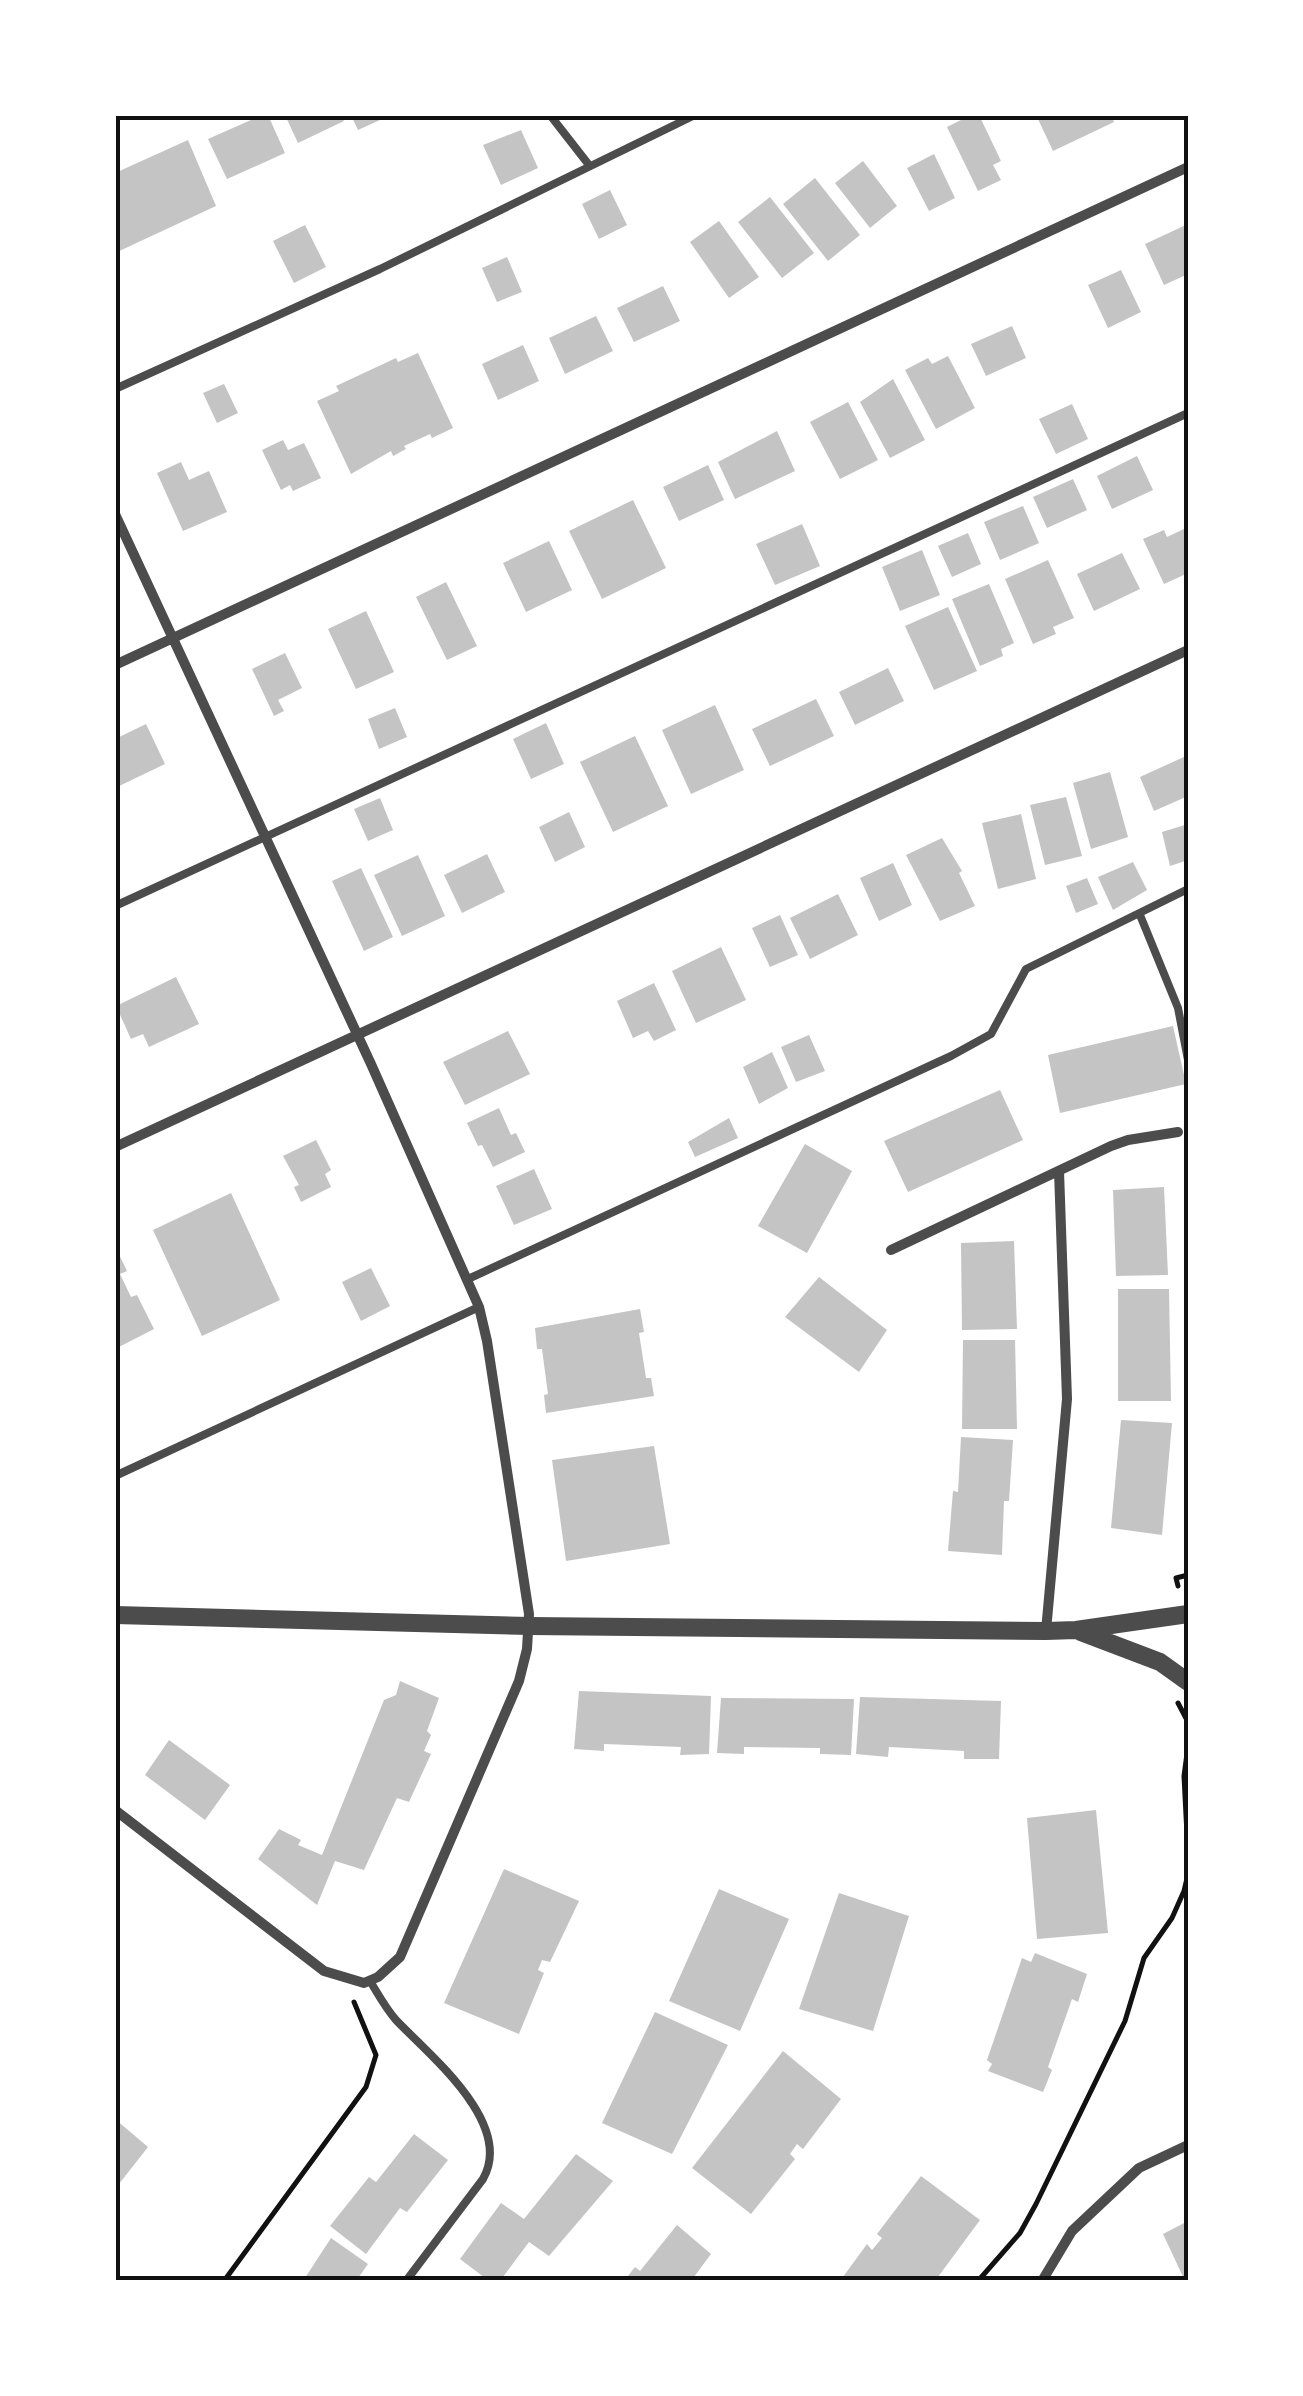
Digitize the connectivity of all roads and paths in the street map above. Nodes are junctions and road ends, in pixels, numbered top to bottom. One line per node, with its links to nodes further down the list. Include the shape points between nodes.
1 (550, 115): 3 (lane)
2 (695, 115): 3 (lane)
3 (588, 165): 5 (lane, via 380,269)
4 (1188, 168): 8 (street)
5 (115, 388)
6 (1188, 413): 11 (lane)
7 (115, 514): 8 (street)
8 (173, 638): 10 (street); 11 (street)
9 (1188, 650): 15 (street)
10 (115, 666)
11 (266, 838): 13 (lane); 15 (street)
12 (1188, 889): 14 (lane)
13 (115, 906)
14 (1140, 915): 16 (lane, via 1178,1008); 21 (lane, via 1026,969 992,1034)
15 (357, 1034): 18 (street); 21 (street)
16 (1188, 1060)
17 (1178, 1132): 19 (street, via 1128,1140)
18 (115, 1147)
19 (1059, 1171): 20 (street); 29 (street, via 1067,1398)
20 (891, 1250)
21 (468, 1280): 22 (street)
22 (478, 1307): 23 (lane); 28 (street)
23 (115, 1476)
24 (1188, 1575): 25 (path, via 1176,1578)
25 (1178, 1586)
26 (1188, 1614): 30 (street)
27 (115, 1615): 28 (street)
28 (528, 1626): 29 (street); 38 (street, via 519,1681 407,1942 390,1968)
29 (1046, 1630): 30 (street)
30 (1076, 1630): 31 (street, via 1160,1662)
31 (1184, 1689): 32 (path, via 1176,1700)
32 (1188, 1722)
33 (1188, 1746): 35 (path)
34 (115, 1810): 37 (street, via 306,1959)
35 (1188, 1854)
36 (1188, 1874): 42 (path, via 1036,2204)
37 (345, 1980): 38 (street); 40 (path, via 375,2050 374,2070 361,2099)
38 (367, 1982): 41 (lane, via 456,2079 489,2148 483,2179)
39 (1188, 2145): 43 (street, via 1139,2168 1072,2230)
40 (224, 2281)
41 (406, 2281)
42 (978, 2281)
43 (1042, 2281)

